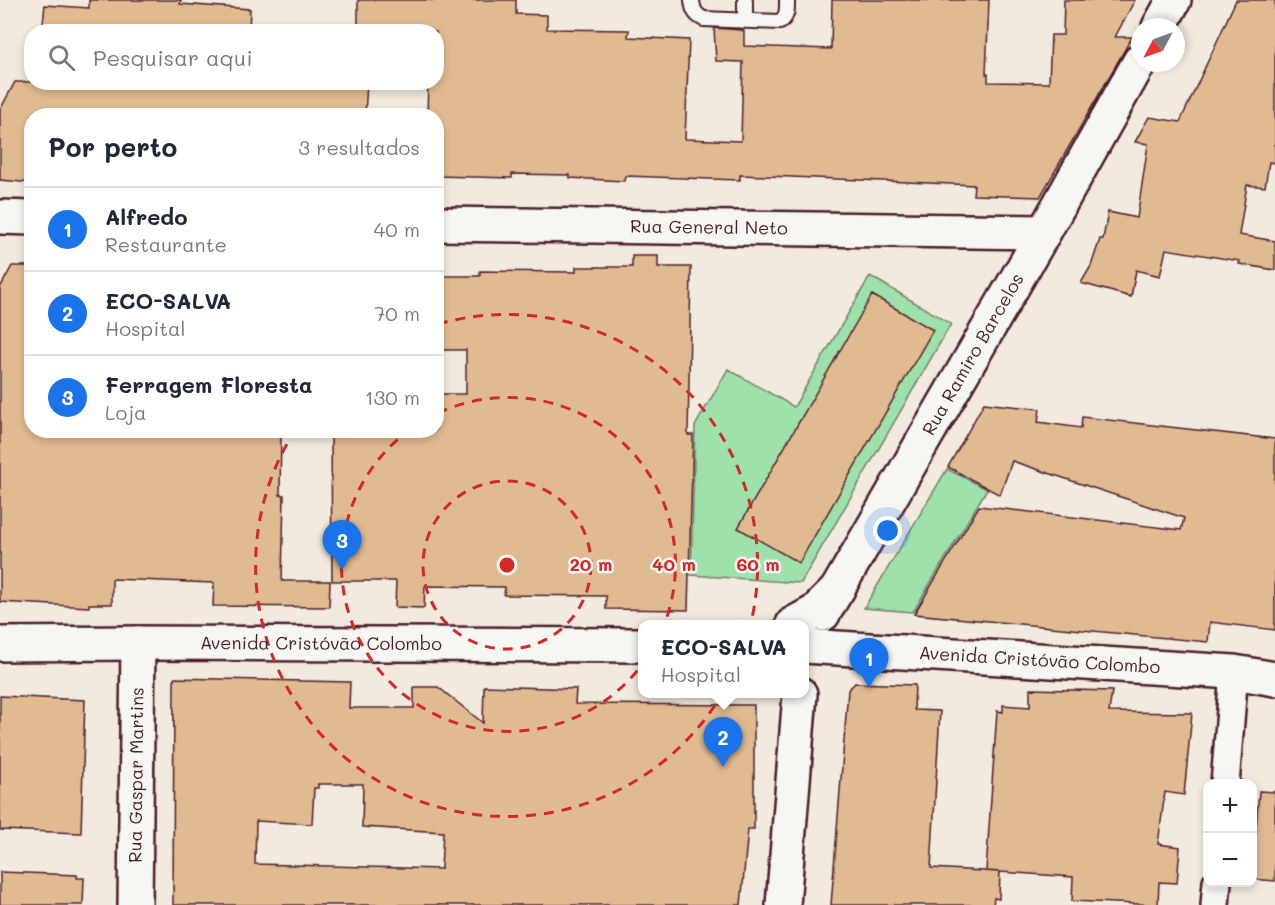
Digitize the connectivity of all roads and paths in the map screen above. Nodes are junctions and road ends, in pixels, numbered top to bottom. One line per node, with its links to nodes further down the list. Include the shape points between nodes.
1 (692, 0): 6 (lane, via 697,16 704,19)
2 (745, 0): 6 (lane)
3 (787, 0): 6 (lane, via 787,12 780,22)
4 (1174, 0): 5 (street)
5 (1164, 18)
6 (745, 20)
7 (1134, 72): 12 (street, Rua Ramiro Barcelos)
8 (0, 217): 9 (street)
9 (24, 218)
10 (444, 224): 11 (street, Rua General Neto)
11 (981, 231): 12 (street, Rua General Neto); 13 (street)
12 (1044, 232): 13 (street, Rua Ramiro Barcelos)
13 (1022, 271): 14 (street, Rua Ramiro Barcelos)
14 (838, 589): 15 (street, via 815,612); 16 (street, Rua Ramiro Barcelos)
15 (800, 620)
16 (809, 637)
17 (138, 643): 18 (street, Avenida Cristóvão Colombo); 19 (street, Avenida Cristóvão Colombo); 26 (street, Rua Gaspar Martins)
18 (0, 644)
19 (638, 645)
20 (809, 645): 21 (street, Avenida Cristóvão Colombo)
21 (1234, 672): 22 (street, Avenida Cristóvão Colombo); 24 (street)
22 (1275, 680)
23 (800, 698): 27 (street)
24 (1225, 779)
25 (1217, 887): 28 (street)
26 (135, 905)
27 (783, 905)
28 (1215, 905)

